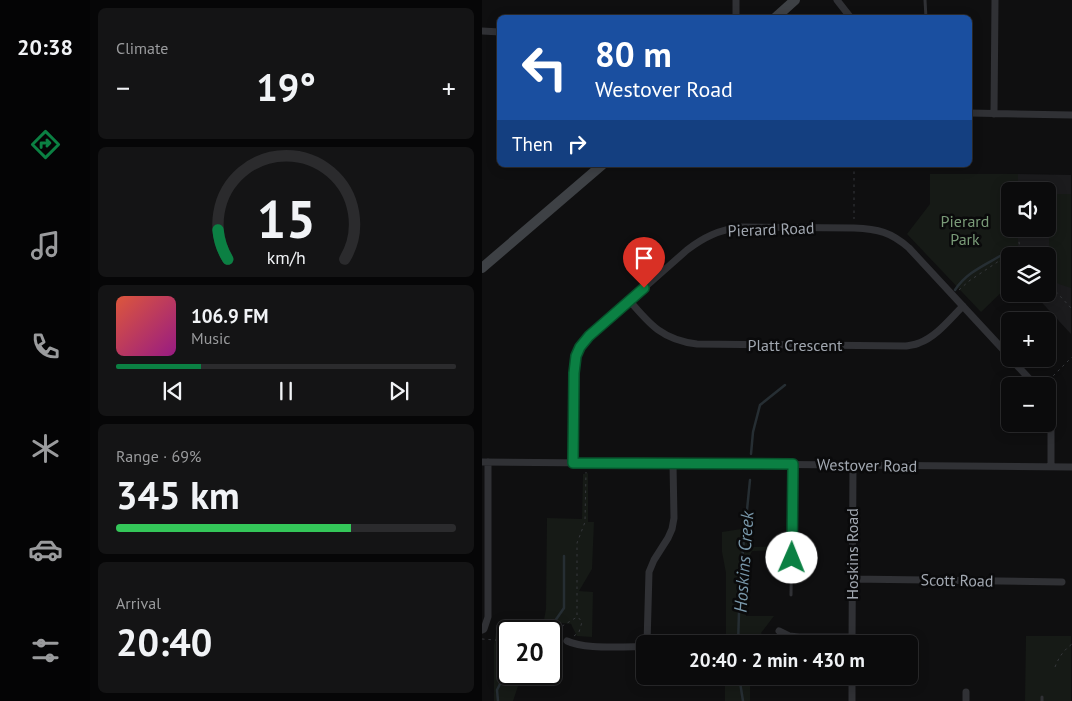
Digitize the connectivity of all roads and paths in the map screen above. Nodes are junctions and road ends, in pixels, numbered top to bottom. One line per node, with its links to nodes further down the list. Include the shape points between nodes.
1 (736, 0): 6 (street)
2 (795, 0): 7 (street)
3 (837, 0): 8 (street)
4 (925, 0): 9 (lane)
5 (995, 0): 13 (street)
6 (736, 15)
7 (778, 15)
8 (849, 15)
9 (926, 15)
10 (482, 31): 11 (street)
11 (497, 32)
12 (972, 113): 13 (street)
13 (994, 114): 14 (street)
14 (1072, 114)
15 (600, 167): 20 (street)
16 (854, 167): 17 (path)
17 (854, 228): 23 (street, Pierard Road, via 726,229 699,241); 24 (street, Pierard Road, via 884,232 898,239)
18 (999, 261): 19 (path); 21 (path)
19 (1001, 264)
20 (482, 268)
21 (961, 289)
22 (1056, 292): 25 (path)
23 (629, 300): 24 (street, Platt Crescent, via 660,332 676,340 697,344 906,346 938,331); 33 (street, Pierard Road, via 584,341 576,356)
24 (963, 306): 26 (street, Pierard Road)
25 (1072, 309)
26 (1001, 348)
27 (1072, 357): 30 (path)
28 (1018, 367): 29 (street, Pierard Road)
29 (1028, 377)
30 (1051, 377)
31 (1051, 432): 38 (street)
32 (485, 462): 33 (street, Westover Road); 45 (street, via 488,617)
33 (573, 463): 34 (street, Westover Road)
34 (586, 464): 35 (street, Westover Road); 43 (path, via 586,522 578,543)
35 (673, 464): 36 (street, Westover Road); 47 (street, via 674,518 672,529 649,572)
36 (793, 464): 37 (street, Westover Road); 42 (lane)
37 (853, 465): 38 (street, Westover Road); 40 (street, Hoskins Road)
38 (1051, 467): 39 (street, Westover Road)
39 (1072, 467)
40 (852, 579): 41 (street, Scott Road); 50 (street, Hoskins Road)
41 (1062, 582)
42 (791, 596)
43 (577, 617): 44 (path); 53 (path, via 582,622 579,632)
44 (562, 626)
45 (482, 630)
46 (779, 631): 48 (path); 49 (street)
47 (647, 635)
48 (768, 635)
49 (787, 635)
50 (852, 635)
51 (482, 639): 52 (path)
52 (497, 641)
53 (567, 641): 55 (street, via 576,645)
54 (1072, 644): 56 (path, via 1060,655)
55 (636, 647)
56 (1055, 667)
57 (852, 685): 59 (street)
58 (966, 692): 60 (street)
59 (852, 701)
60 (966, 701)

